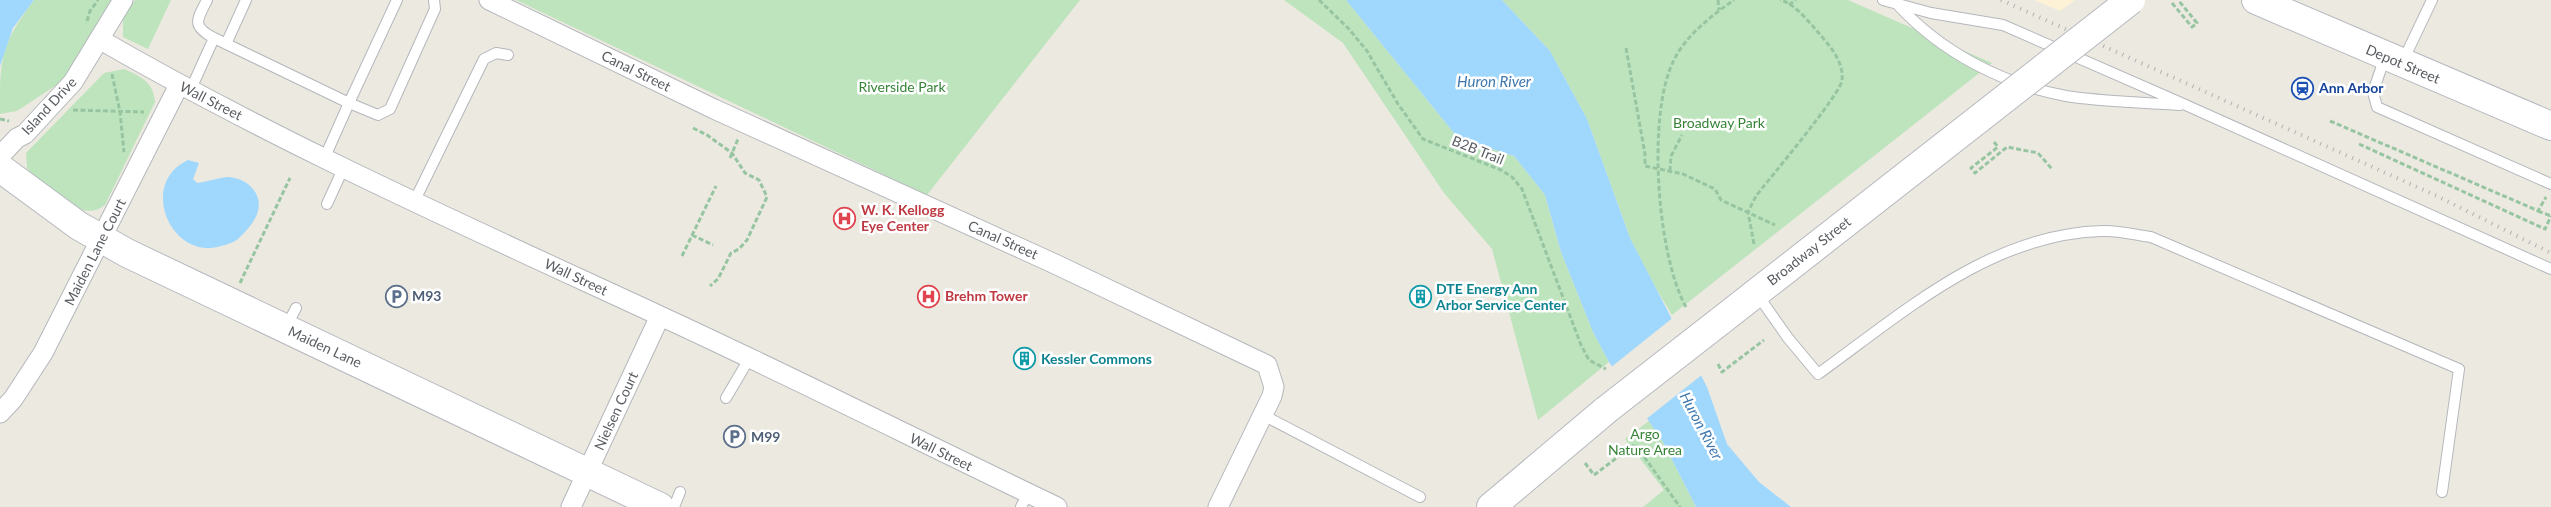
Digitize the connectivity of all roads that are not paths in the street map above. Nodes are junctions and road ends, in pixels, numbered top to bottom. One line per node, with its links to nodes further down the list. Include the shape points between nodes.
1 (123, 0): 13 (street, Island Drive)
2 (207, 0): 12 (lane, via 197,21 198,27)
3 (246, 0): 14 (lane)
4 (397, 0): 18 (lane)
5 (434, 0): 18 (lane, via 435,9 390,109 378,115)
6 (489, 0): 35 (street, Canal Street, via 714,108 1256,358 1267,365 1274,387)
7 (1883, 0): 11 (lane)
8 (2132, 0): 30 (main road, Broadway Street, bridge)
9 (2256, 0): 16 (main road, Depot Street)
10 (2432, 0): 16 (lane)
11 (1897, 4): 19 (lane, via 2003,26); 19 (lane, via 1916,25 1975,65 2013,81 2066,96)
12 (214, 38): 14 (lane); 17 (lane)
13 (99, 39): 17 (street, Wall Street); 21 (street, Island Drive, via 73,82)
14 (226, 44): 18 (lane)
15 (508, 55): 26 (lane, via 496,53 484,59)
16 (2394, 60): 20 (main road, Depot Street); 25 (lane, via 2374,92 2377,107)
17 (185, 88): 22 (street, Wall Street); 28 (street, Maiden Lane Court)
18 (348, 103): 22 (lane)
19 (2188, 106): 29 (lane)
20 (2551, 126)
21 (0, 156)
22 (324, 159): 24 (street, Wall Street)
23 (0, 168): 28 (main road, Maiden Lane, via 79,226)
24 (343, 169): 26 (street, Wall Street); 27 (lane)
25 (2551, 184)
26 (414, 202): 31 (street, Wall Street)
27 (327, 204)
28 (102, 238): 34 (street, Maiden Lane Court, via 43,353); 36 (main road, Maiden Lane, via 127,253 291,318)
29 (2551, 269)
30 (1756, 293): 37 (lane, via 1818,374 1954,276 2000,254 2052,237 2103,230 2151,237 2459,369); 45 (main road, Broadway Street, bridge, via 1606,410)
31 (660, 316): 32 (street, Wall Street); 36 (street, Nielsen Court)
32 (749, 358): 33 (lane); 40 (street, Wall Street)
33 (726, 398)
34 (0, 413)
35 (1263, 415): 38 (lane); 44 (street, Canal Street)
36 (587, 473): 39 (main road, Maiden Lane); 41 (street, Nielsen Court)
37 (2442, 492)
38 (1420, 497)
39 (670, 499): 42 (lane)
40 (1025, 500): 43 (street, Wall Street)
41 (571, 507)
42 (674, 507)
43 (1056, 507)
44 (1218, 507)
45 (1491, 507)

